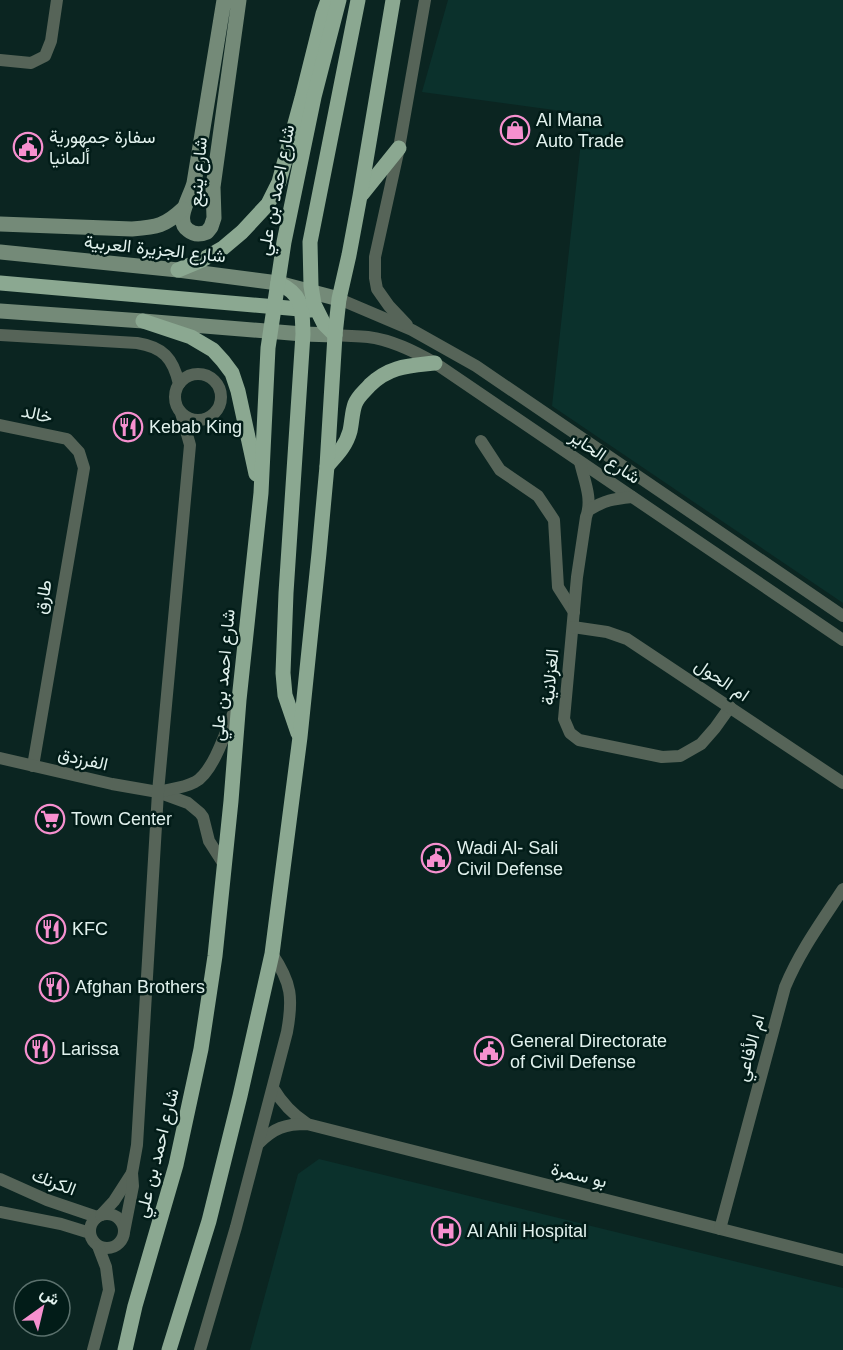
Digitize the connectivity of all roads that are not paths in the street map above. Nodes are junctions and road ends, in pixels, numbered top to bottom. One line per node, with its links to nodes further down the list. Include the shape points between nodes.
1 (57, 0): 9 (street, via 45,56 31,63)
2 (224, 0): 12 (street, شارع ينبع, via 196,175)
3 (239, 0): 12 (street, شارع ينبع, via 210,230 199,234 185,229)
4 (328, 0): 15 (main road, via 279,182 268,204 224,248)
5 (339, 0): 17 (main road, شارع احمد بن علي, via 314,97)
6 (358, 0): 18 (main road, via 309,242)
7 (393, 0): 11 (main road)
8 (425, 0): 10 (street)
9 (0, 60)
10 (399, 148): 11 (main road); 24 (street, via 375,257 375,278 377,289 389,306)
11 (360, 196): 19 (main road)
12 (183, 209): 13 (street, شارع الجزيرة العربية, via 171,220 146,228)
13 (0, 224)
14 (4, 251): 15 (street, شارع الجزيرة العربية)
15 (178, 270): 17 (street, شارع الجزيرة العربية)
16 (0, 283): 20 (main road)
17 (278, 283): 18 (street, شارع الجزيرة العربية); 20 (main road, شارع احمد بن علي); 21 (main road)
18 (311, 291): 19 (street, شارع الجزيرة العربية); 21 (main road)
19 (339, 299): 21 (main road); 24 (street, شارع الحاير); 28 (main road)
20 (274, 307): 21 (main road); 25 (main road, شارع احمد بن علي)
21 (309, 310): 26 (main road); 28 (main road)
22 (0, 311): 23 (street)
23 (143, 321): 25 (street); 39 (main road, via 191,337 213,350 232,373)
24 (412, 330): 43 (street, شارع الحاير, via 507,387)
25 (271, 332): 26 (street); 39 (main road, شارع احمد بن علي)
26 (303, 334): 28 (street); 48 (main road, via 283,674 285,695)
27 (0, 335): 30 (street, via 150,345 170,359)
28 (334, 335): 29 (street, شارع الحاير, via 383,340); 38 (main road)
29 (435, 363): 37 (street, شارع الحاير); 38 (main road, via 385,372 362,393 346,442)
30 (179, 384): 31 (street, via 175,400); 32 (street, via 189,376 203,375 219,387 219,408)
31 (181, 413): 32 (street); 36 (street, شارع احمد بن علي)
32 (202, 420): 36 (street, شارع احمد بن علي)
33 (0, 425): 34 (street, خالد)
34 (67, 439): 50 (street, طارق, via 79,452 84,468)
35 (481, 441): 42 (street, via 500,470 538,496 554,520 558,587)
36 (190, 445): 52 (street, شارع احمد بن علي)
37 (580, 462): 40 (street, شارع الحاير); 41 (street, الغزلانية)
38 (327, 466): 48 (main road)
39 (261, 493): 46 (main road, شارع احمد بن علي)
40 (632, 497): 41 (street, via 601,502); 45 (street, شارع الحاير)
41 (589, 510): 42 (street, الغزلانية)
42 (574, 612): 44 (street, الغزلانية)
43 (843, 616)
44 (573, 627): 47 (street, ام الحول, via 627,639); 47 (street, الغزلانية, via 564,719 570,733 579,740 662,757 680,756 700,744)
45 (843, 640)
46 (239, 700): 52 (street, الفرزدق, via 202,777 191,784); 53 (main road, شارع احمد بن علي)
47 (730, 707): 51 (street, ام الحول)
48 (300, 737): 55 (main road)
49 (0, 758): 50 (street, الفرزدق)
50 (33, 766): 52 (street, الفرزدق)
51 (843, 783)
52 (158, 792): 53 (street, الفرزدق, via 200,813 209,841); 59 (street, شارع احمد بن علي, via 137,1145)
53 (225, 866): 68 (main road, شارع احمد بن علي, via 201,1049 176,1165)
54 (843, 889): 63 (street, ام الأفاعي, via 804,947 785,987)
55 (272, 954): 56 (street, via 282,968 291,1003); 72 (main road, via 209,1221)
56 (273, 1088): 57 (street, بو سمرة, via 293,1115); 58 (street)
57 (307, 1124): 58 (street, بو سمرة, via 280,1127); 63 (street, بو سمرة)
58 (259, 1143): 73 (street)
59 (132, 1173): 62 (street, شارع احمد بن علي, via 114,1202); 64 (street, شارع احمد بن علي)
60 (0, 1179): 62 (street, الكرنك, via 47,1200)
61 (0, 1212): 65 (street, الكرنك)
62 (99, 1216): 64 (street, via 110,1214 119,1219); 65 (street, via 91,1224)
63 (720, 1230): 67 (street, بو سمرة)
64 (124, 1232): 66 (street, via 115,1246)
65 (90, 1233): 66 (street)
66 (99, 1246): 69 (street, via 109,1290)
67 (843, 1260)
68 (135, 1306): 70 (main road); 71 (main road, شارع احمد بن علي)
69 (93, 1350)
70 (115, 1350)
71 (125, 1350)
72 (169, 1350)
73 (200, 1350)

